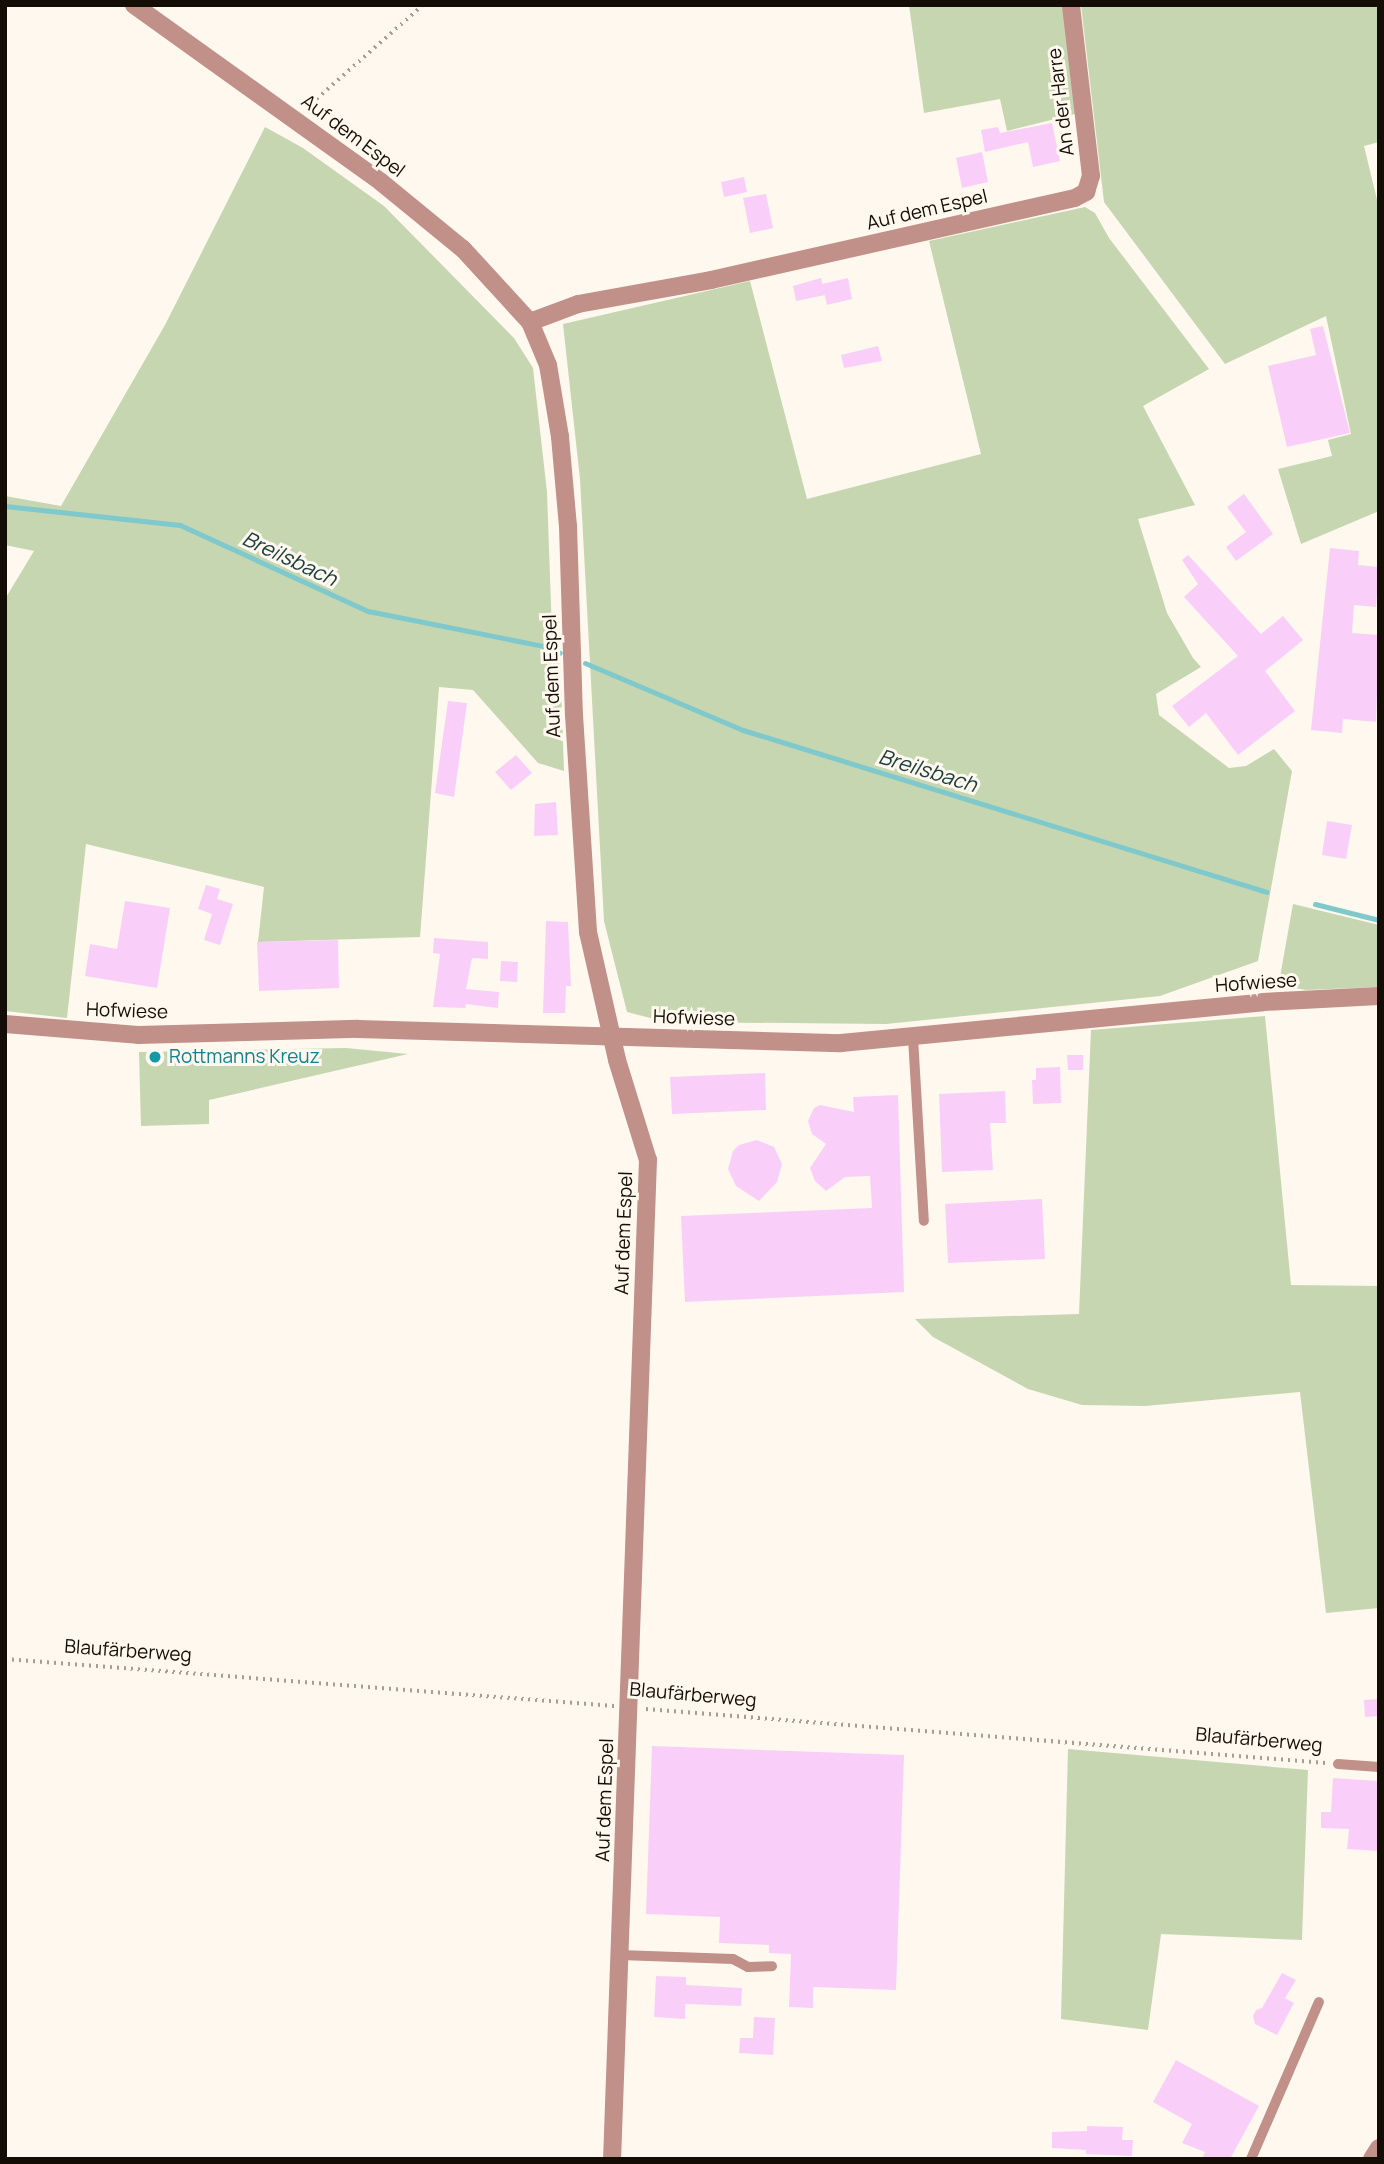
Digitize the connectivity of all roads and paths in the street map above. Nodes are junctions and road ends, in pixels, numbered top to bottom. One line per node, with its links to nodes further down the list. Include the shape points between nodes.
1 (134, 5): 4 (street, Auf dem Espel)
2 (423, 5): 4 (path)
3 (1070, 5): 5 (street, An der Harre, via 1091,176)
4 (294, 119): 6 (street, Auf dem Espel, via 463,249)
5 (1086, 192): 6 (street, Auf dem Espel, via 711,280 578,304)
6 (530, 322): 9 (street, Auf dem Espel, via 548,365 560,437 588,932)
7 (1379, 996): 10 (street, Hofwiese, via 1263,1002)
8 (5, 1024): 9 (street, Hofwiese, via 138,1035 358,1029)
9 (612, 1035): 10 (street, Hofwiese, via 842,1042); 13 (street, Auf dem Espel, via 648,1160)
10 (913, 1038): 11 (lane)
11 (924, 1221)
12 (5, 1659): 13 (path, Blaufärberweg)
13 (629, 1707): 14 (path, Blaufärberweg); 16 (street, Auf dem Espel)
14 (1338, 1764): 15 (lane, Blaufärberweg)
15 (1379, 1767)
16 (620, 1955): 17 (lane, via 733,1959 748,1967); 20 (street, Auf dem Espel)
17 (772, 1966)
18 (1319, 2002): 21 (lane)
19 (1379, 2148): 22 (street)
20 (612, 2159)
21 (1251, 2159)
22 (1373, 2159)

